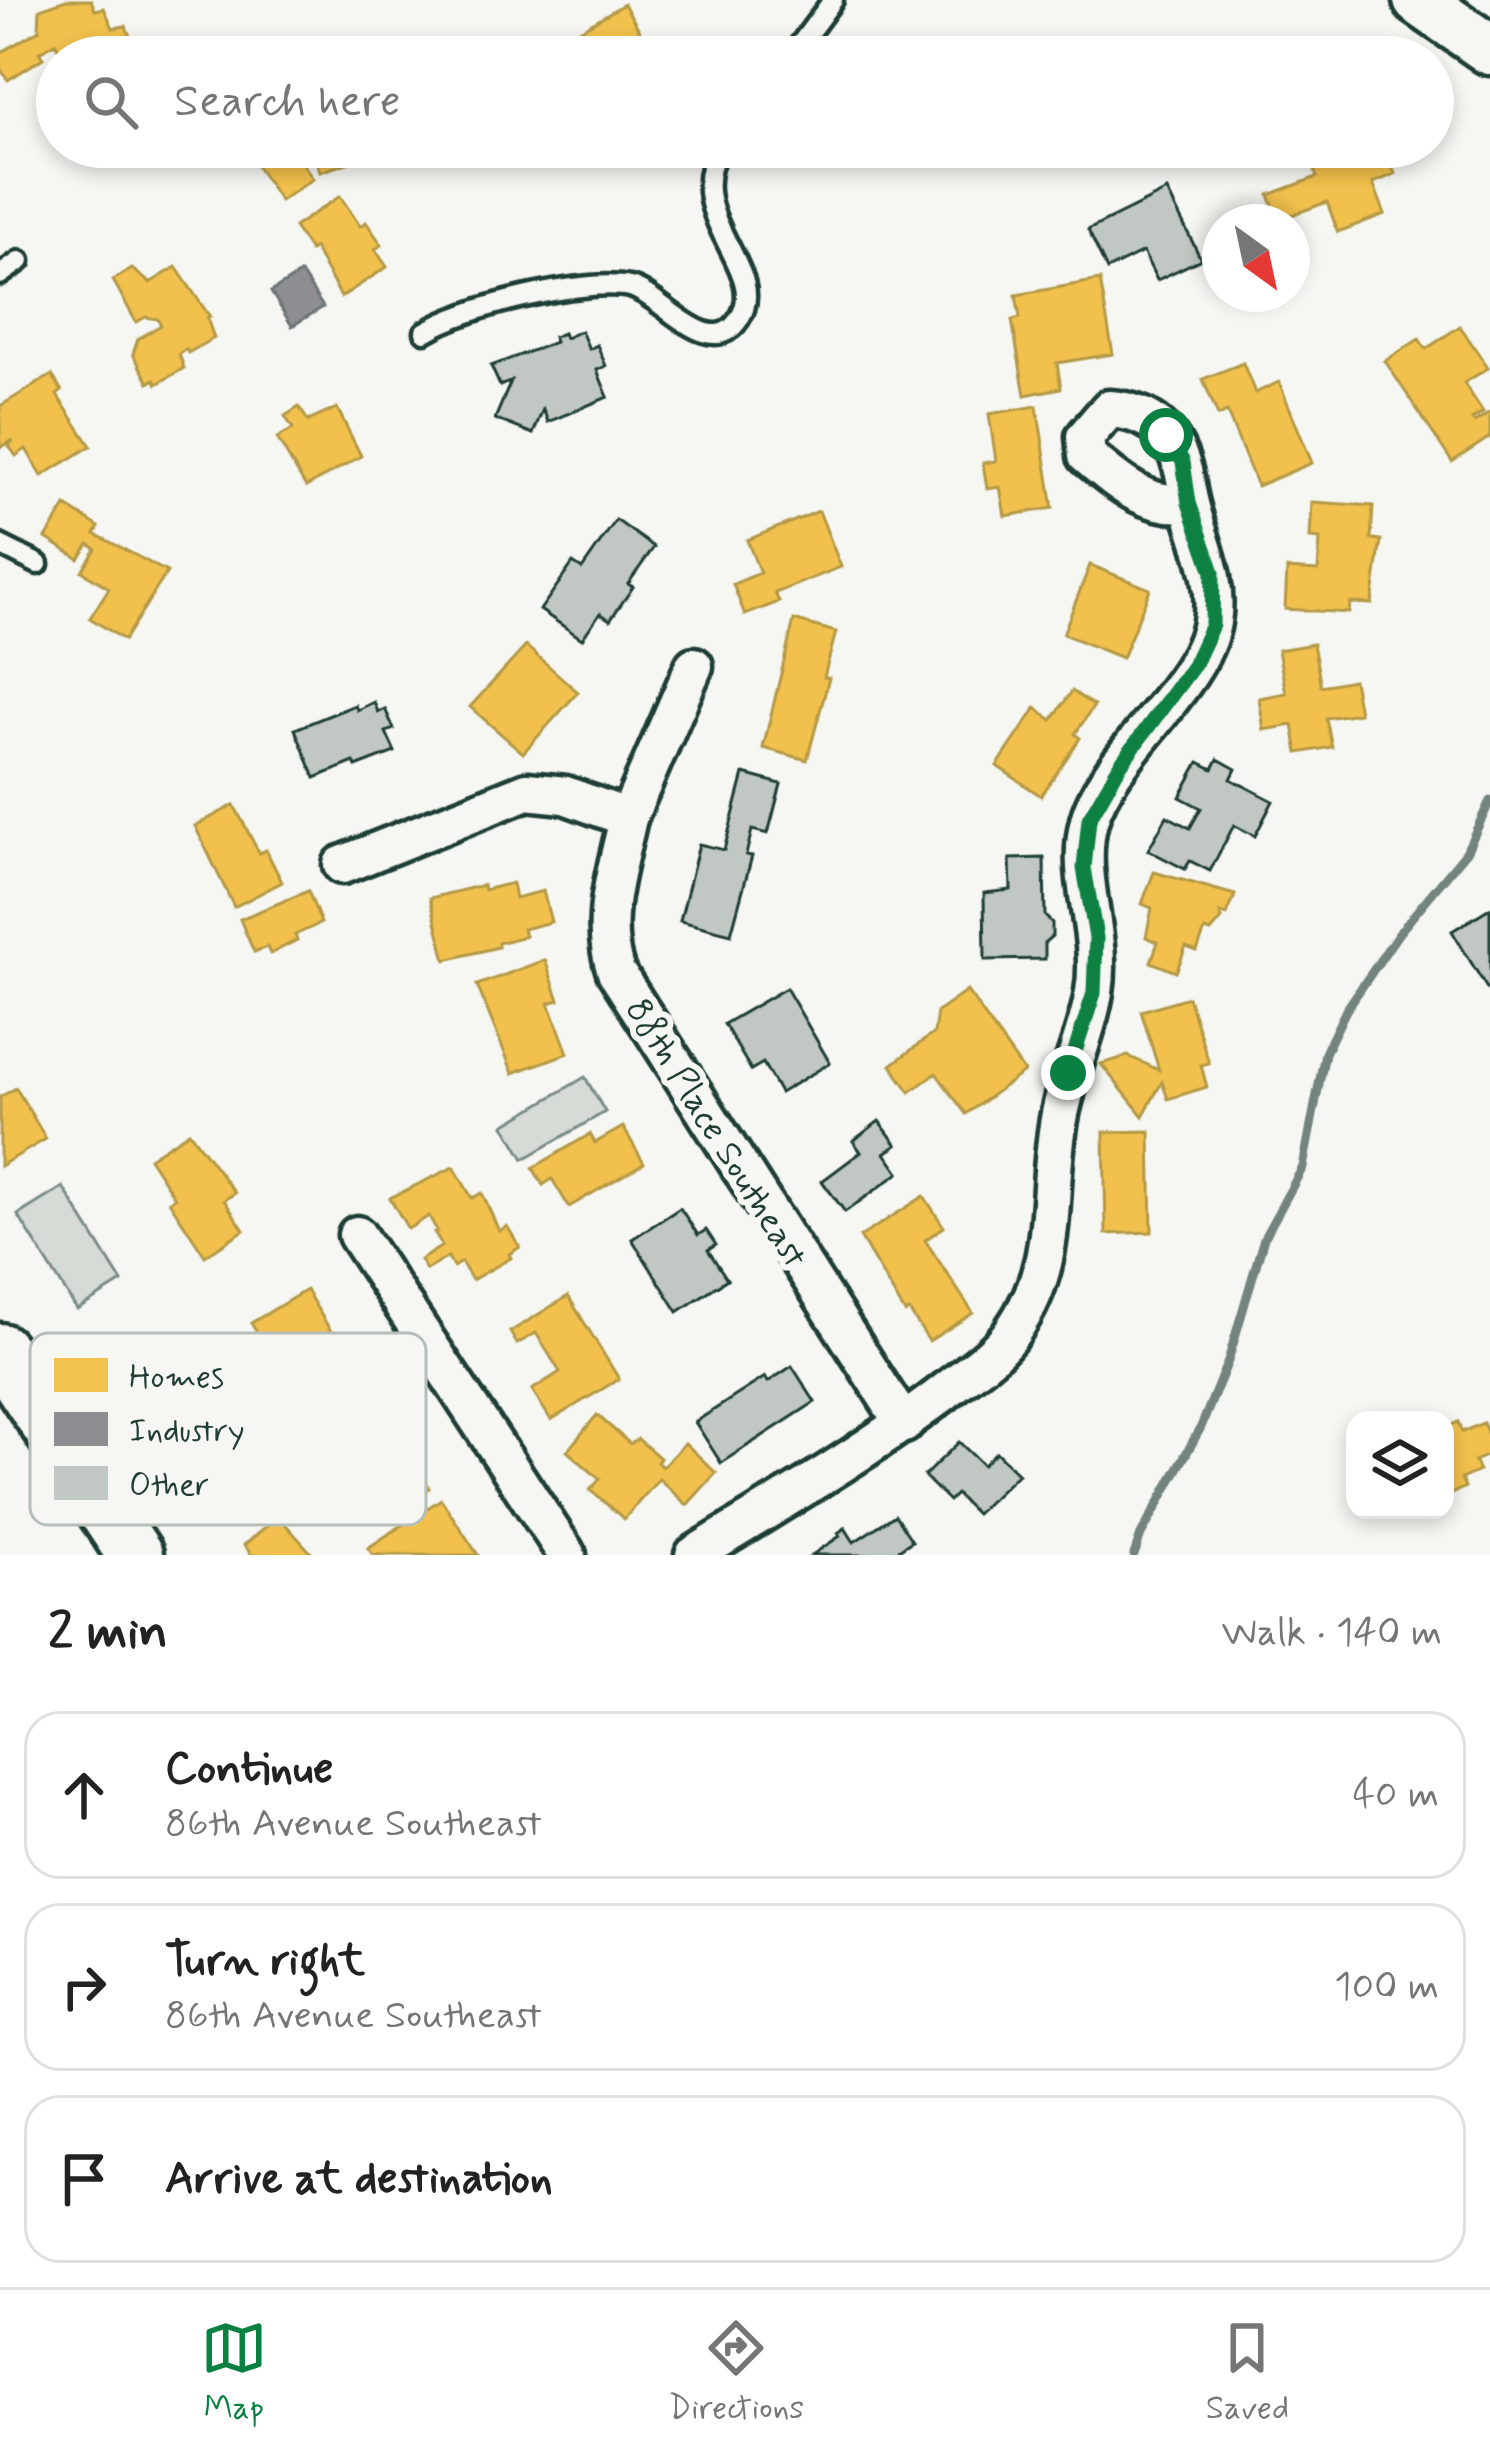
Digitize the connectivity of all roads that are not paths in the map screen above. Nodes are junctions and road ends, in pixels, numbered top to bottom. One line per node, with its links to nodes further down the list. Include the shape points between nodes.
1 (833, 0): 3 (lane)
2 (1418, 0): 4 (street)
3 (806, 36)
4 (1490, 50)
5 (710, 168): 8 (lane, via 710,205 746,287 739,320 725,333 709,335 633,288 610,286 545,292)
6 (20, 261): 7 (lane)
7 (0, 274)
8 (424, 332)
9 (1189, 503): 20 (street, via 1213,572 1212,625 1089,819 1084,868 1096,938 1094,993 1068,1073 1054,1145 1052,1233 1036,1288 1011,1335)
10 (0, 545): 11 (lane)
11 (38, 564)
12 (694, 666): 13 (street, 88th Place Southeast)
13 (628, 818): 14 (street, via 565,794 526,791); 20 (street, 88th Place Southeast, via 606,924 616,972)
14 (342, 865)
15 (357, 1235): 16 (street)
16 (421, 1333)
17 (426, 1340): 23 (street)
18 (0, 1351): 19 (main road)
19 (30, 1396)
20 (904, 1424): 24 (street)
21 (115, 1525): 22 (main road)
22 (135, 1555)
23 (567, 1555)
24 (694, 1555)

